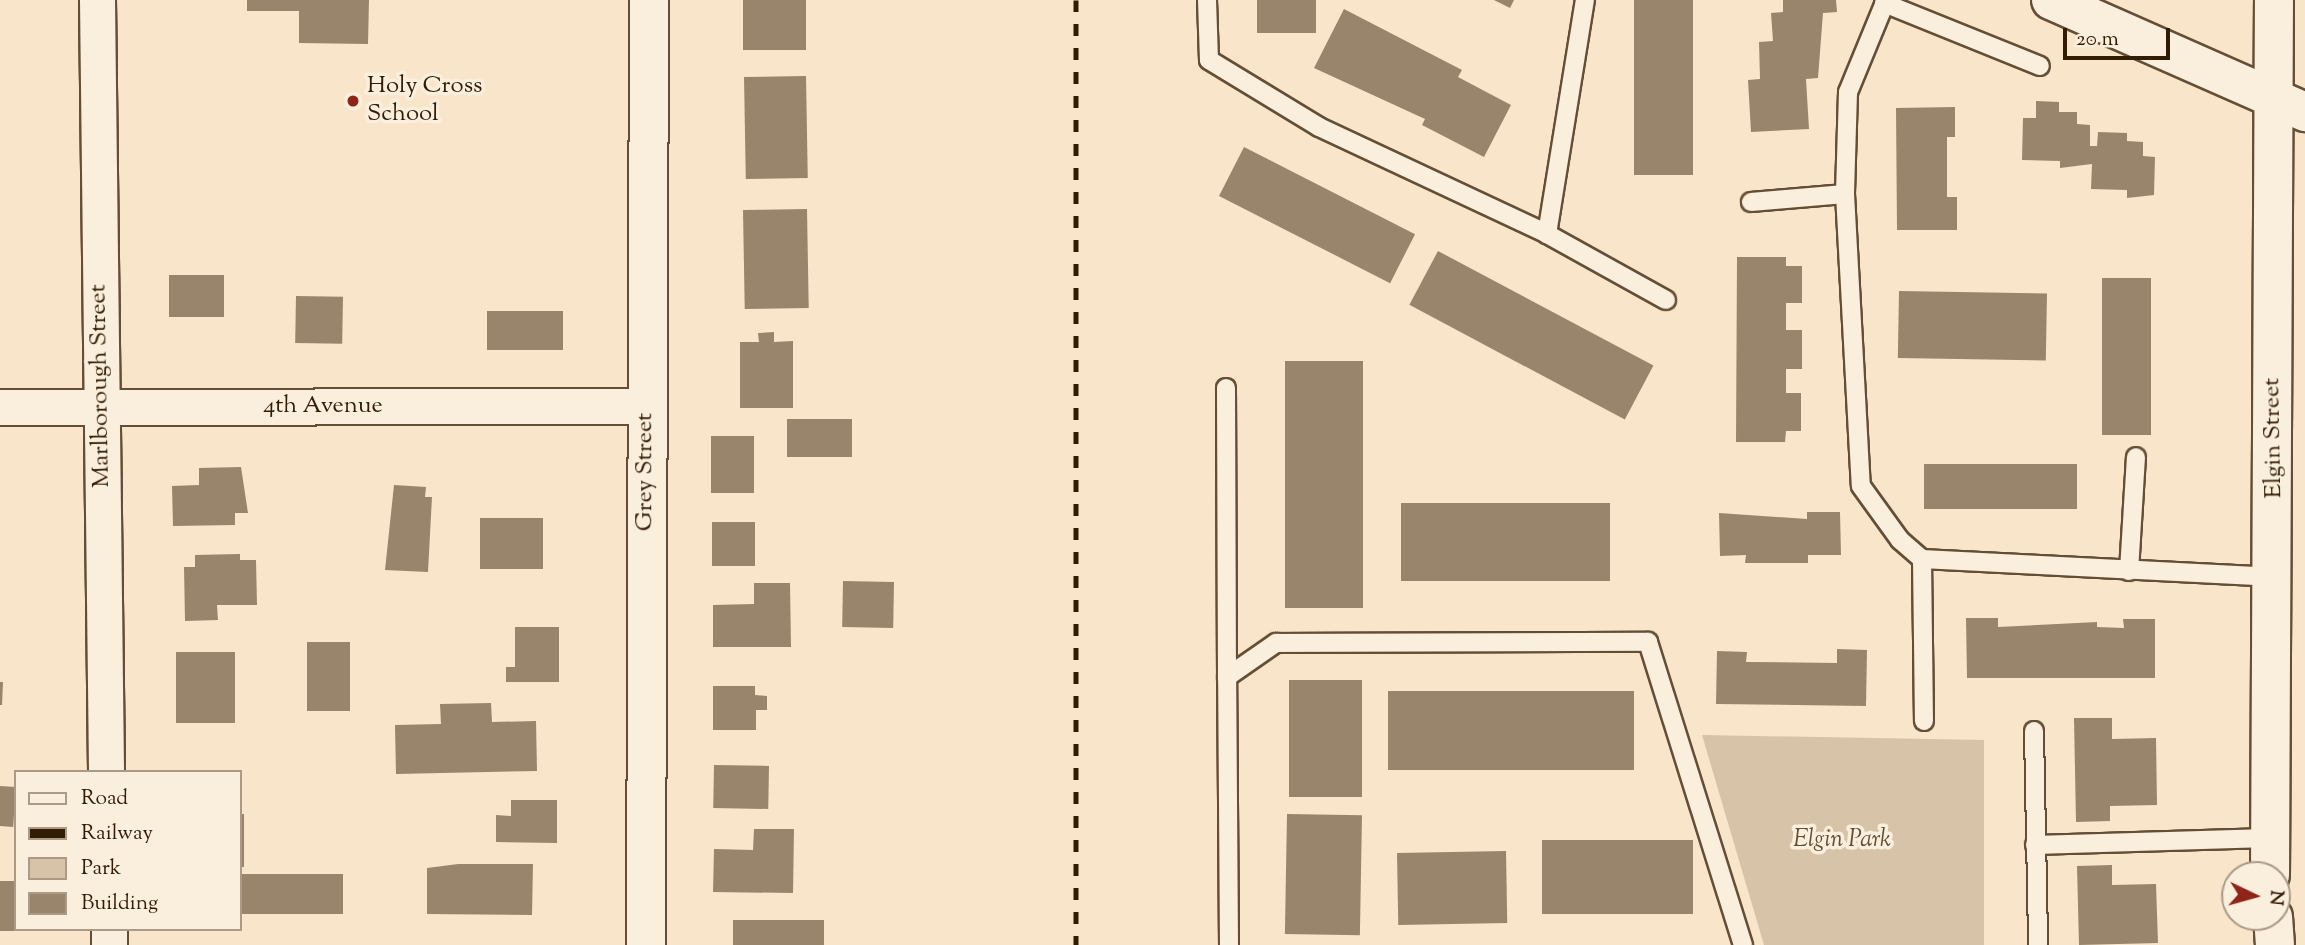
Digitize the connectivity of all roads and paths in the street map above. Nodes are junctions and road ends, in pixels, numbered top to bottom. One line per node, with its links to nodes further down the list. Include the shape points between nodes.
1 (97, 0): 17 (street, Marlborough Street)
2 (649, 0): 15 (street, Grey Street)
3 (1207, 0): 12 (lane, via 1209,60 1319,127)
4 (1585, 0): 12 (lane)
5 (2051, 0): 9 (street)
6 (2274, 0): 9 (street, Elgin Street)
7 (1885, 1): 8 (lane); 10 (lane, via 1848,92)
8 (2040, 66)
9 (2290, 105): 21 (street, Elgin Street)
10 (1845, 194): 11 (lane); 19 (lane, via 1861,486 1900,540)
11 (1751, 202)
12 (1547, 234): 13 (lane)
13 (1666, 300)
14 (1226, 388): 22 (lane)
15 (646, 406): 17 (street, 4th Avenue); 28 (street, Grey Street)
16 (0, 407): 17 (street, 4th Avenue)
17 (100, 408): 25 (street, Marlborough Street)
18 (2136, 457): 20 (lane)
19 (1922, 559): 20 (lane); 23 (lane)
20 (2129, 570): 21 (lane)
21 (2276, 577): 27 (street, Elgin Street)
22 (1227, 677): 29 (lane); 30 (lane, via 1276,643 1648,642)
23 (1924, 721)
24 (2034, 731): 26 (lane)
25 (106, 770)
26 (2035, 845): 27 (lane); 31 (lane)
27 (2269, 857)
28 (646, 945)
29 (1229, 945)
30 (1743, 945)
31 (2038, 945)

